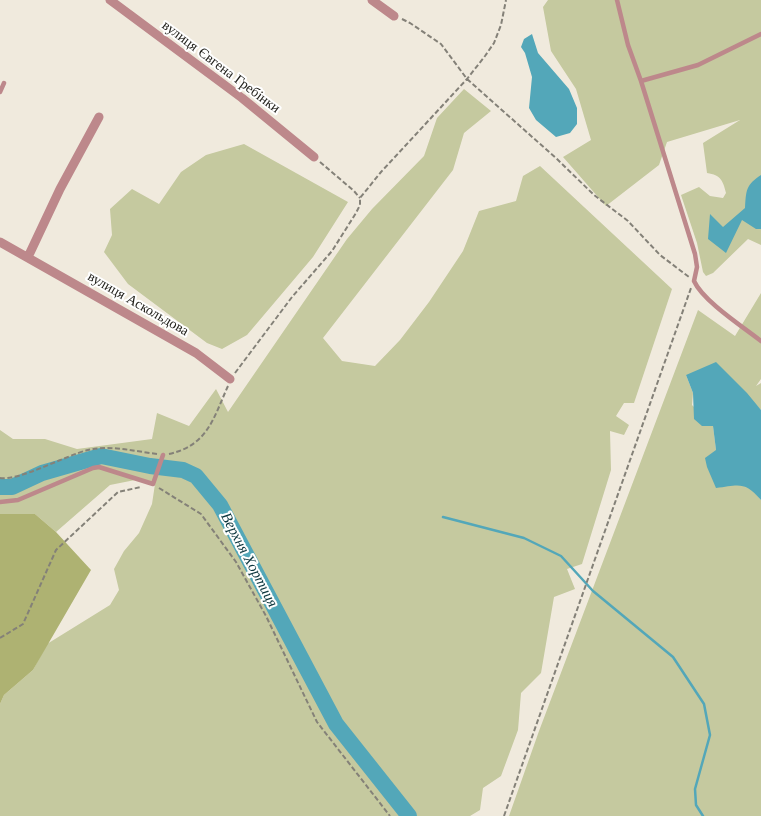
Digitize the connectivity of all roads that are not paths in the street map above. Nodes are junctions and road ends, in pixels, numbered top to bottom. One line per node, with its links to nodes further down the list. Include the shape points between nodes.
1 (110, 0): 10 (street, вулиця Євгена Гребінки, via 242,98)
2 (372, 0): 4 (street)
3 (617, 0): 6 (lane, via 628,45)
4 (394, 16)
5 (761, 34): 6 (lane, via 698,65)
6 (642, 80): 13 (lane, via 695,254 694,281 709,300)
7 (4, 82): 8 (lane)
8 (0, 92)
9 (99, 117): 12 (street, via 60,188)
10 (314, 157)
11 (0, 242): 12 (street, вулиця Аскольдова)
12 (28, 257): 14 (street, вулиця Аскольдова, via 196,353)
13 (761, 341)
14 (230, 379)
15 (163, 455): 16 (lane, via 153,484 92,468 18,500)
16 (0, 502)

